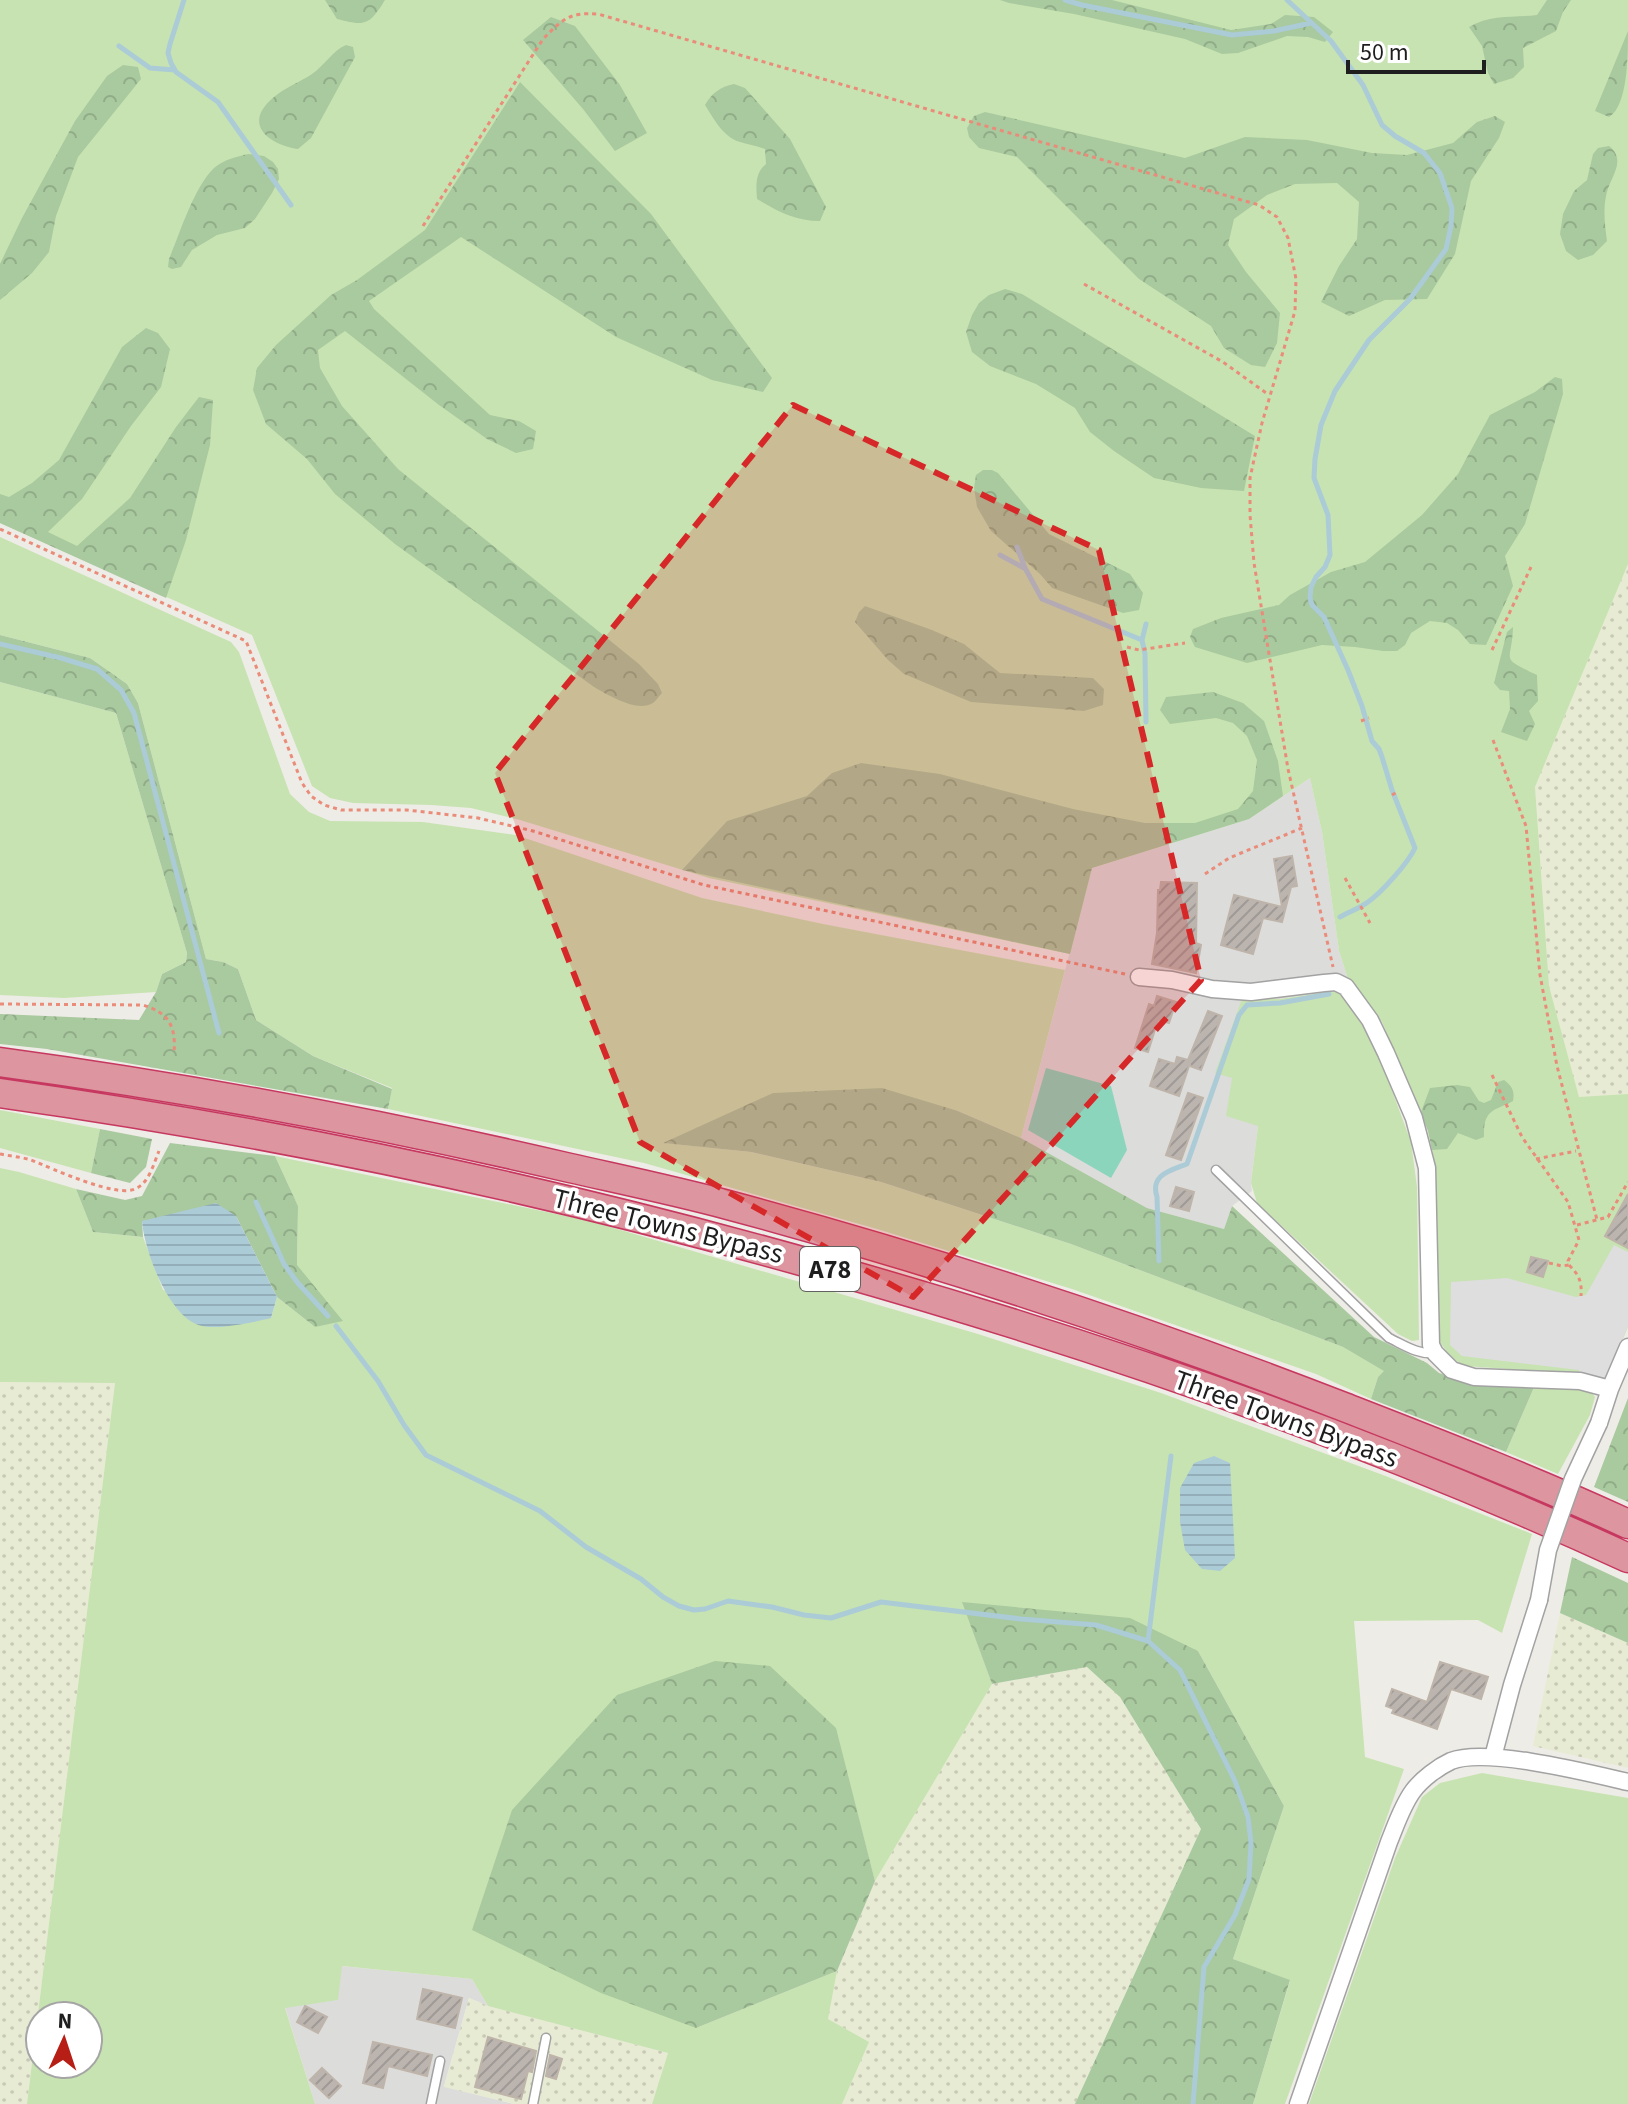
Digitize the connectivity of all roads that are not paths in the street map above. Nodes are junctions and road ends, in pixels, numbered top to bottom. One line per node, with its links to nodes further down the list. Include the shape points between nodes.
1 (1139, 977): 6 (street, via 1251,992 1336,982 1346,987 1370,1020 1414,1118 1427,1168)
2 (0, 1062): 8 (highway, Three Towns Bypass / A78, via 269,1104 740,1208 926,1262 1263,1375)
3 (0, 1093): 9 (highway, Three Towns Bypass / A78, via 251,1133 479,1178 918,1293 1254,1405)
4 (1216, 1170): 6 (lane, via 1389,1338 1409,1349)
5 (1628, 1347): 7 (street)
6 (1435, 1353): 7 (street, via 1452,1370 1474,1377 1580,1381)
7 (1610, 1389): 10 (street, bridge, via 1548,1550 1539,1600)
8 (1628, 1524)
9 (1628, 1558)
10 (1493, 1757): 11 (street); 16 (street, via 1453,1761 1426,1778 1407,1801)
11 (1628, 1782)
12 (546, 2038): 15 (lane)
13 (440, 2061): 14 (lane)
14 (431, 2104)
15 (533, 2104)
16 (1298, 2104)

